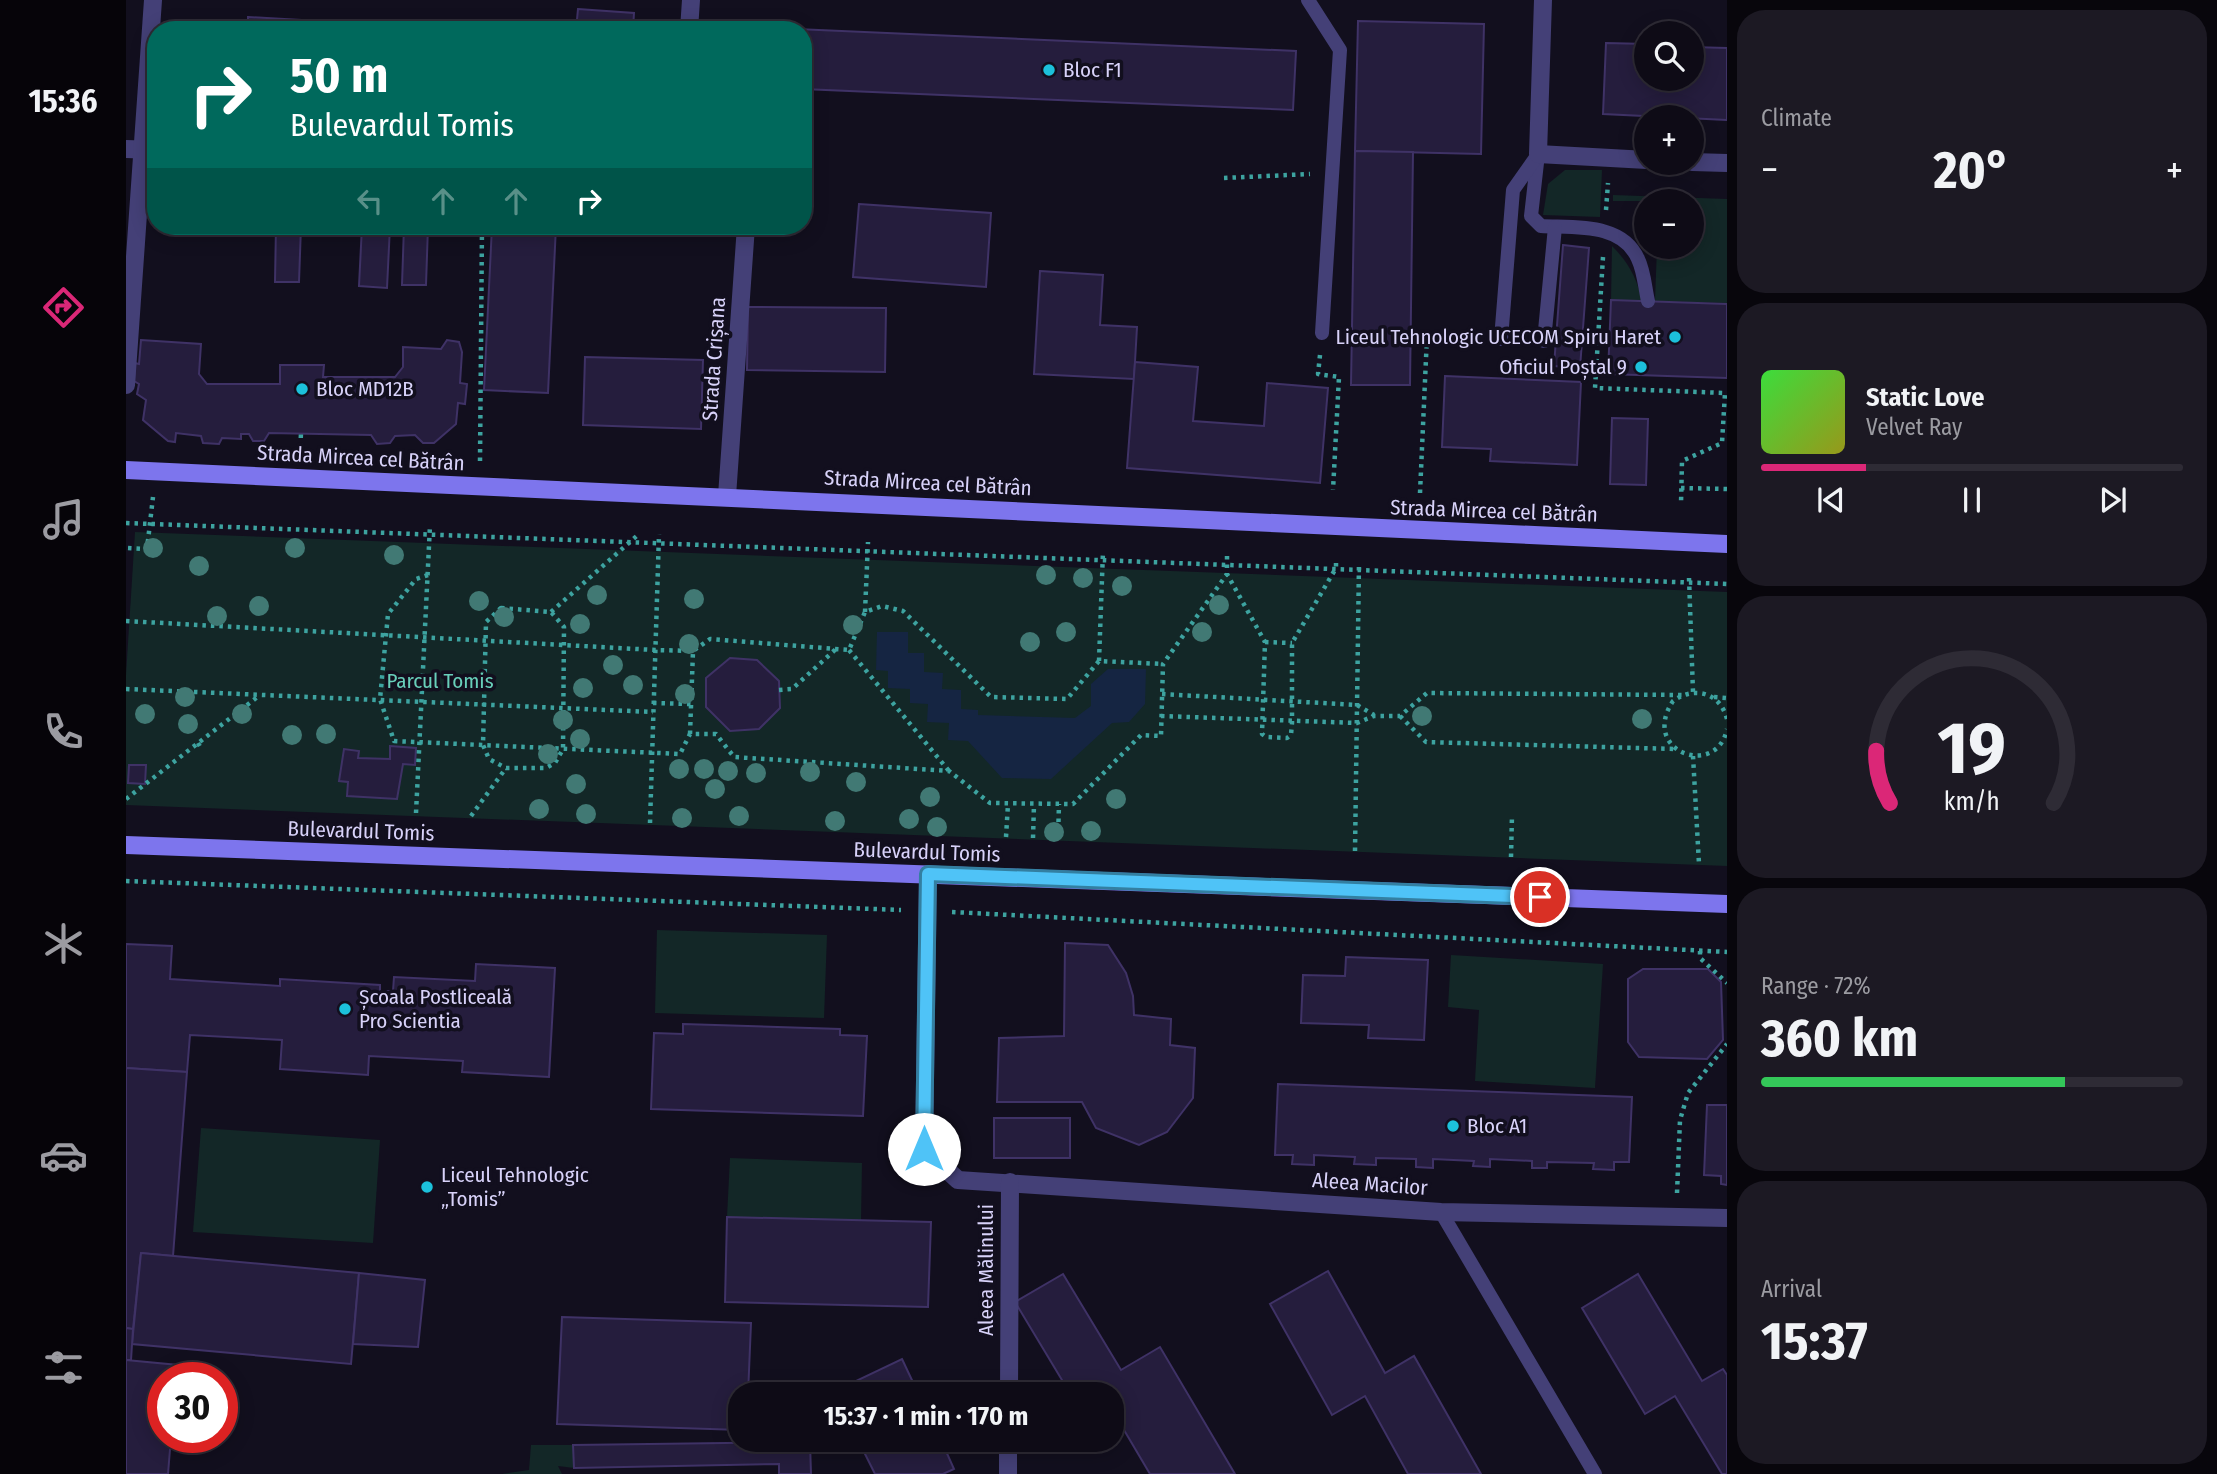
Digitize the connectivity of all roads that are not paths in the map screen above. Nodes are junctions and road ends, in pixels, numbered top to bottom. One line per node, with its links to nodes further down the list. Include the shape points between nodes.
1 (153, 0): 5 (street)
2 (691, 0): 6 (street)
3 (1308, 0): 16 (lane, via 1340,50)
4 (1543, 0): 9 (street)
5 (151, 21)
6 (690, 21)
7 (147, 74): 8 (street)
8 (141, 149): 19 (street)
9 (1538, 155): 10 (street); 13 (lane, via 1531,216 1541,226); 17 (lane, via 1513,190)
10 (1634, 159)
11 (1704, 162): 12 (street)
12 (1727, 163)
13 (1555, 227): 15 (lane, via 1605,230 1623,241 1638,257); 18 (lane)
14 (745, 235): 21 (street, Strada Crișana)
15 (1648, 301)
16 (1322, 333)
17 (1501, 339)
18 (1544, 341)
19 (126, 385)
20 (126, 470): 21 (main road, Strada Mircea cel Bătrân)
21 (727, 496): 22 (main road, Strada Mircea cel Bătrân)
22 (1727, 544)
23 (126, 845): 24 (main road, Bulevardul Tomis)
24 (928, 874): 25 (main road, Bulevardul Tomis); 26 (street, Aleea Mălinului, via 924,1149 958,1180)
25 (1727, 904)
26 (1010, 1182): 27 (street, Aleea Macilor); 29 (street, Aleea Mălinului)
27 (1441, 1212): 28 (street, Aleea Macilor); 32 (lane)
28 (1727, 1218)
29 (1009, 1382)
30 (1008, 1452): 31 (street)
31 (1008, 1474)
32 (1595, 1474)

